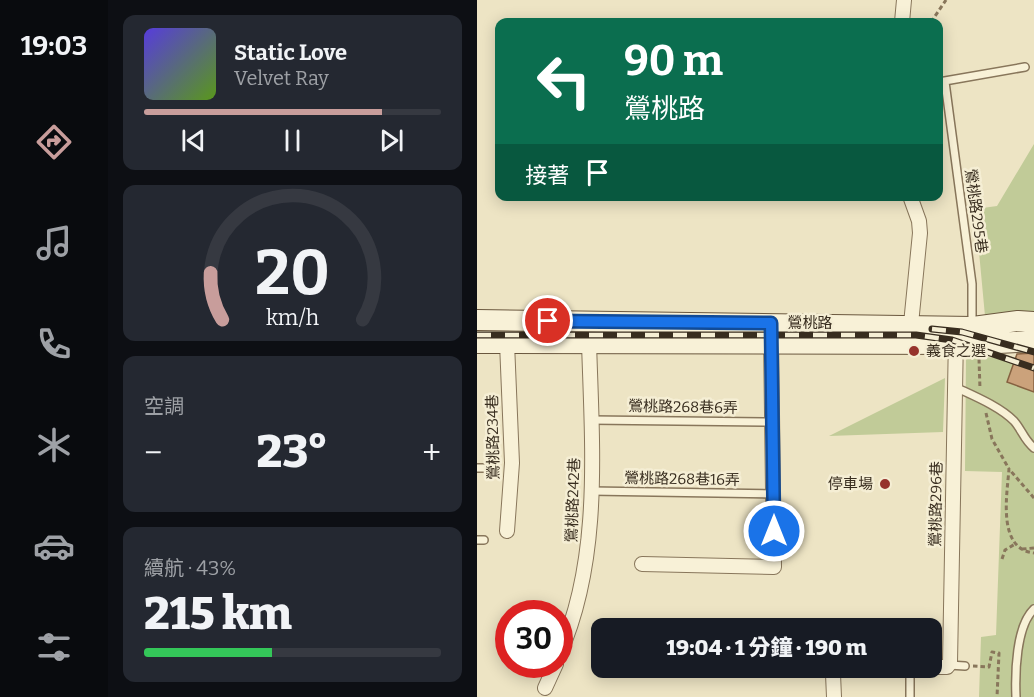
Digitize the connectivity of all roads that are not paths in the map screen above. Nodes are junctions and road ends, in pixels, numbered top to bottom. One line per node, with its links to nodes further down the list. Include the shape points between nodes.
1 (904, 0): 2 (street)
2 (902, 18)
3 (1025, 66): 4 (lane)
4 (943, 82)
5 (943, 89): 11 (lane, 鶯桃路295巷, via 972,284)
6 (912, 201): 10 (street, via 920,233)
7 (477, 320): 9 (main road, 鶯桃路)
8 (1034, 322): 11 (main road, 鶯桃路, via 1018,321)
9 (771, 323): 10 (main road, 鶯桃路); 16 (street)
10 (911, 324): 11 (main road, 鶯桃路)
11 (964, 334): 12 (main road, 鶯桃路); 16 (main road, 鶯桃路); 17 (street, 鶯桃路296巷)
12 (1034, 341)
13 (589, 342): 15 (main road, 鶯桃路); 16 (main road, 鶯桃路); 18 (street, 鶯桃路242巷)
14 (477, 343): 15 (main road, 鶯桃路)
15 (507, 343): 23 (street, 鶯桃路234巷, via 512,463)
16 (771, 344): 19 (street)
17 (955, 387): 20 (lane, via 1007,415); 27 (street, 鶯桃路296巷)
18 (591, 420): 19 (lane, 鶯桃路268巷6弄); 21 (street, 鶯桃路242巷)
19 (773, 422): 22 (street)
20 (1034, 448)
21 (591, 491): 22 (lane, 鶯桃路268巷16弄); 26 (street, 鶯桃路242巷, via 587,553)
22 (774, 495): 24 (street, via 774,567)
23 (507, 531)
24 (642, 564)
25 (1034, 609): 36 (lane, via 1025,624 1015,671)
26 (573, 620)
27 (949, 665): 28 (street); 29 (lane)
28 (942, 666)
29 (965, 666)
30 (550, 678): 33 (street)
31 (833, 678): 34 (street)
32 (910, 678): 35 (lane)
33 (545, 688)
34 (834, 697)
35 (911, 697)
36 (1016, 697)

